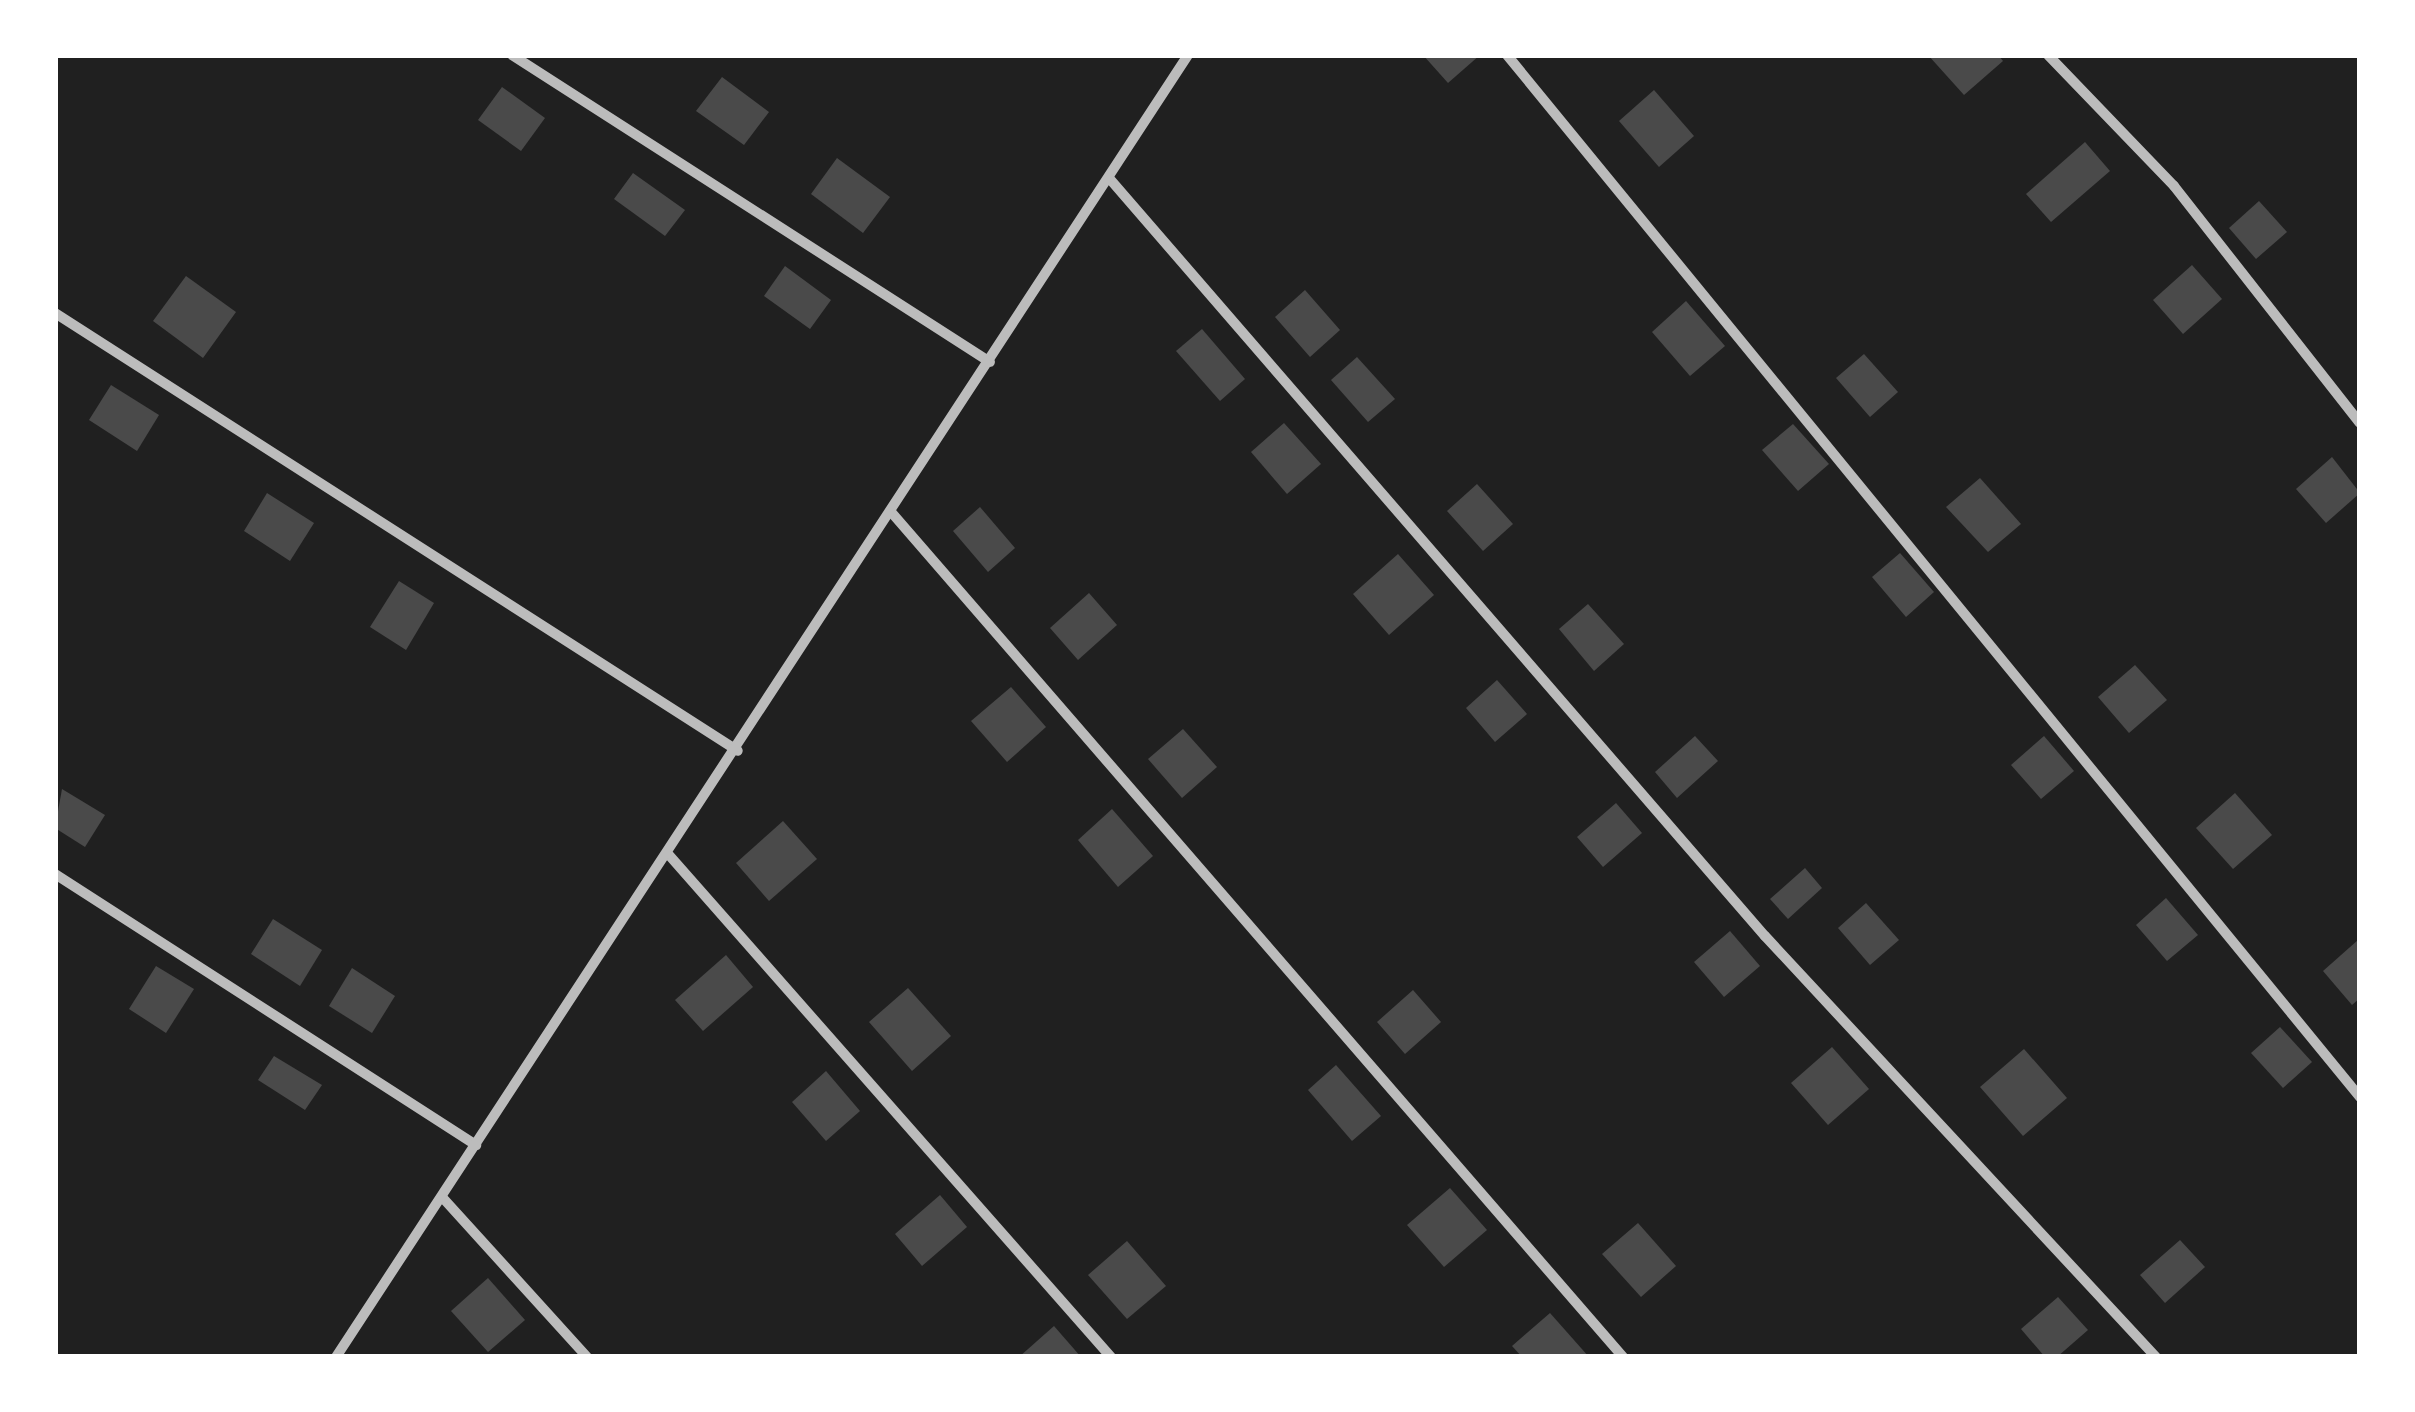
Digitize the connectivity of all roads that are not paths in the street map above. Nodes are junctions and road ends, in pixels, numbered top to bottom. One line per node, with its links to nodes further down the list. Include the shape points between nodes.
1 (512, 55): 7 (street)
2 (1188, 55): 5 (street)
3 (1507, 55): 13 (street)
4 (2048, 55): 8 (street, via 2174,186)
5 (1109, 178): 7 (street); 20 (street, via 1765,936)
6 (55, 313): 10 (street)
7 (990, 362): 9 (street)
8 (2360, 423)
9 (892, 513): 10 (street); 19 (street)
10 (738, 751): 11 (street)
11 (669, 855): 14 (street); 18 (street)
12 (55, 874): 14 (street)
13 (2360, 1097)
14 (476, 1145): 15 (street)
15 (442, 1196): 16 (street); 17 (street)
16 (336, 1357)
17 (588, 1357)
18 (1111, 1357)
19 (1623, 1357)
20 (2156, 1357)

